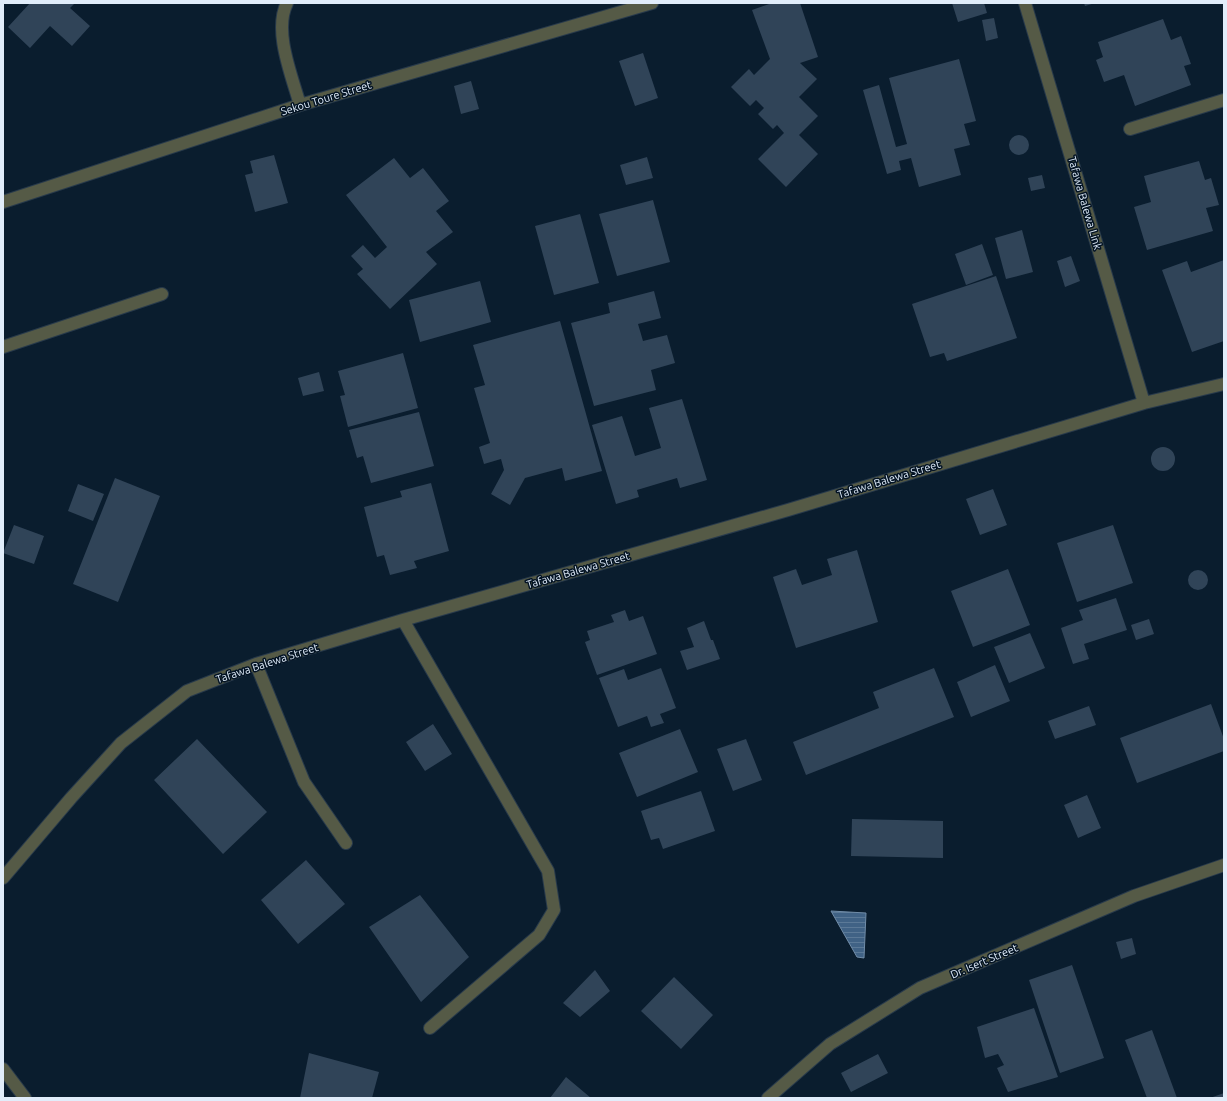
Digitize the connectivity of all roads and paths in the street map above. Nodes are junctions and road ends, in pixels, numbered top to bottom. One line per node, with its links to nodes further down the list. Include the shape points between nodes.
1 (287, 3): 5 (street, via 284,10 282,41)
2 (652, 3): 5 (street, Sekou Toure Street)
3 (1025, 3): 11 (street, Tafawa Balewa Link)
4 (1224, 100): 6 (street)
5 (300, 105): 7 (street, Sekou Toure Street)
6 (1130, 129)
7 (3, 202)
8 (162, 294): 9 (street)
9 (3, 347)
10 (1223, 386): 11 (street, Tafawa Balewa Street)
11 (1144, 403): 12 (street, Tafawa Balewa Street, via 788,510)
12 (404, 620): 13 (street, Tafawa Balewa Street); 17 (street, via 548,870 554,910 539,935)
13 (256, 664): 14 (street, via 304,782); 16 (street, Tafawa Balewa Street, via 187,691 121,743)
14 (346, 844)
15 (1224, 865): 20 (street, Dr. Isert Street, via 1134,896 920,988 830,1044)
16 (3, 878)
17 (430, 1028)
18 (3, 1068): 19 (street)
19 (26, 1098)
20 (768, 1098)

